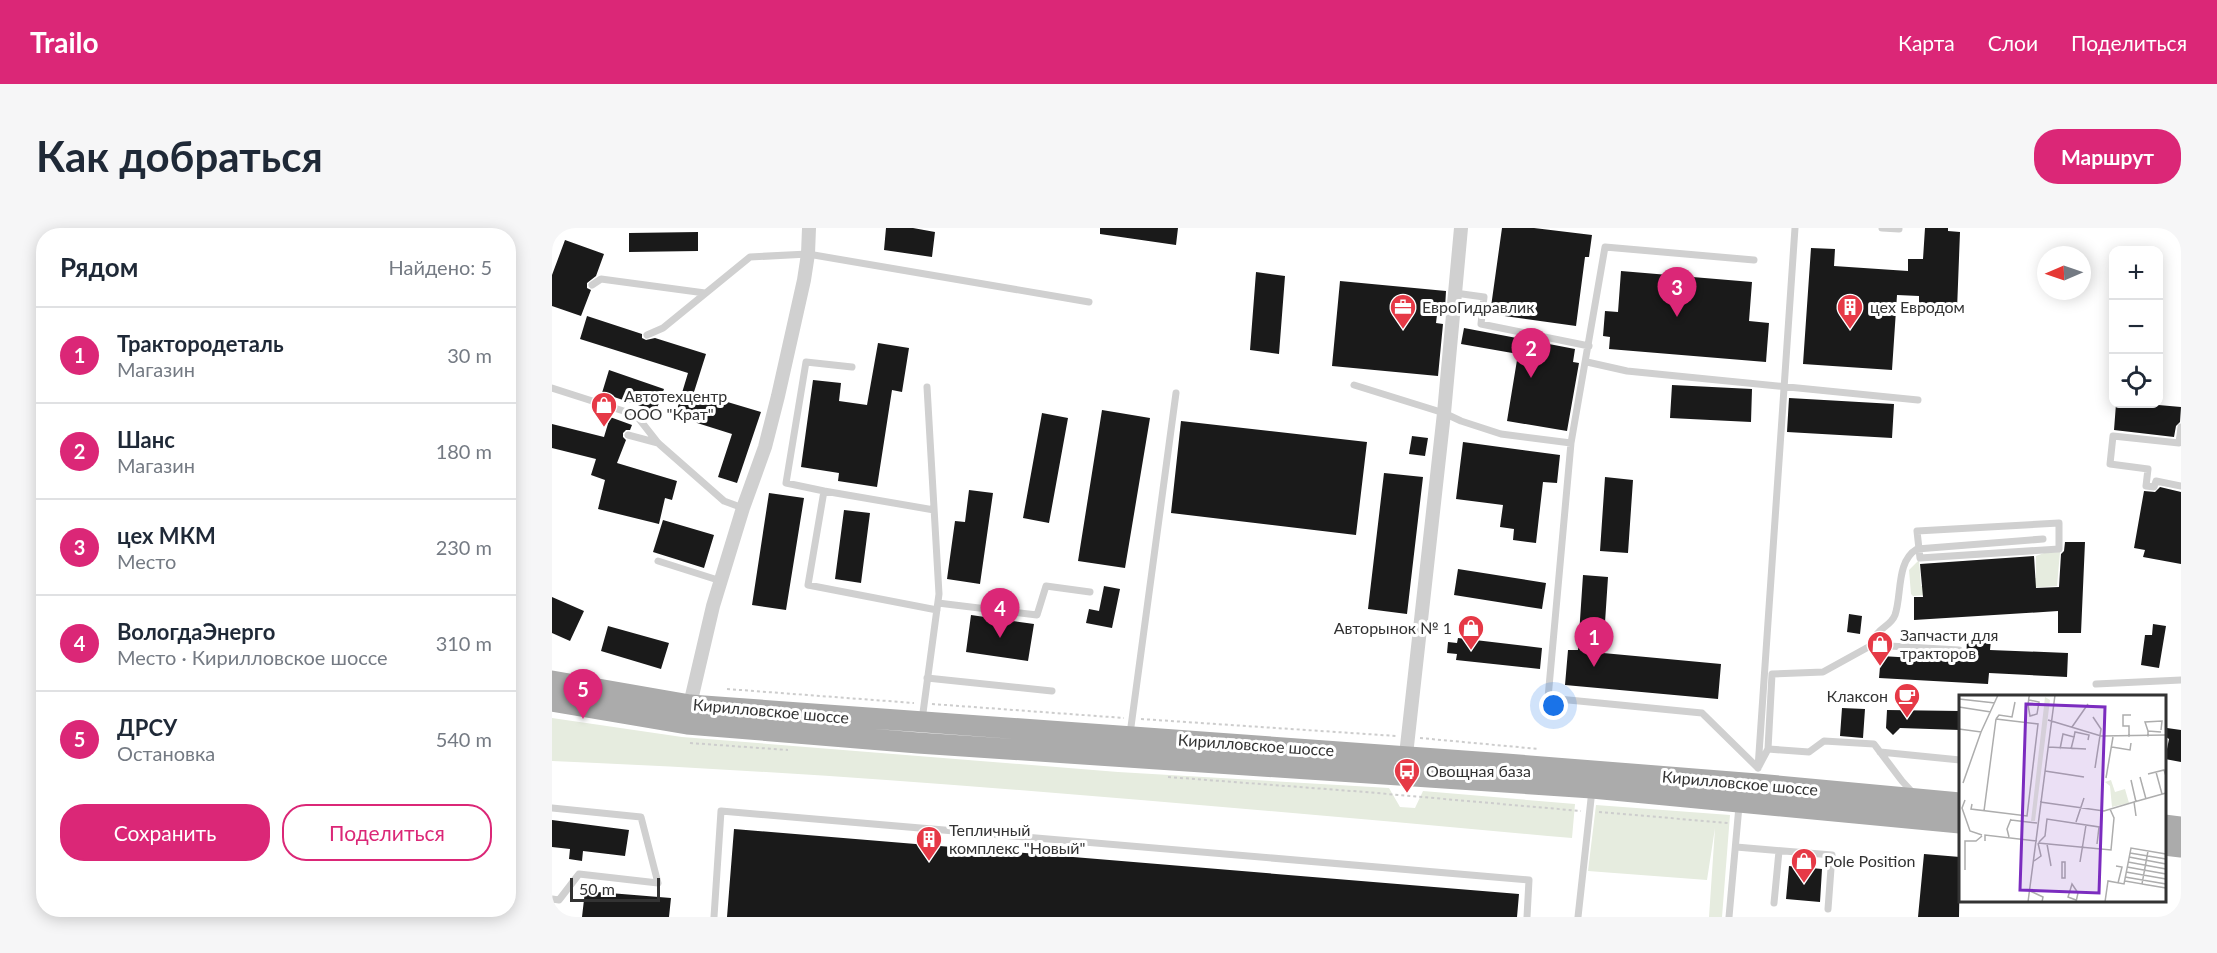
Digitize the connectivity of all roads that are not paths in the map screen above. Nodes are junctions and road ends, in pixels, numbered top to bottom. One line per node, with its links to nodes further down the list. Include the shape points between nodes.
1 (809, 228): 6 (street)
2 (1461, 228): 10 (street)
3 (1795, 228): 17 (lane)
4 (1882, 228): 5 (lane)
5 (1899, 229)
6 (808, 254): 9 (lane, via 750,257); 11 (lane); 29 (street, via 765,447)
7 (1754, 260): 13 (lane, via 1605,248)
8 (592, 285): 9 (lane, via 601,279)
9 (705, 293): 12 (lane, via 663,328)
10 (1455, 293): 13 (lane, via 1484,297 1481,324); 22 (street)
11 (1089, 302)
12 (647, 335)
13 (1589, 346): 14 (lane)
14 (1587, 362): 17 (lane, via 1627,371); 26 (lane)
15 (852, 367): 28 (lane, via 806,362 786,483)
16 (1354, 385): 22 (lane)
17 (1783, 386): 21 (lane); 52 (lane)
18 (927, 387): 30 (lane)
19 (552, 388): 25 (lane, via 636,415)
20 (1176, 393): 47 (lane)
21 (1918, 400)
22 (1444, 413): 26 (lane, via 1501,434); 50 (street)
23 (2181, 427): 27 (lane, via 2179,443 2113,436 2110,464 2148,469 2146,486 2154,487 2156,481)
24 (628, 435): 25 (lane)
25 (658, 443): 29 (lane, via 724,501)
26 (1571, 443): 52 (lane, via 1548,698 1702,713)
27 (2181, 486)
28 (824, 490): 30 (lane); 36 (lane, via 808,585)
29 (744, 508): 34 (street)
30 (934, 510): 36 (lane)
31 (2043, 539): 32 (lane)
32 (1917, 549): 32 (lane, via 1917,531 2058,523 2059,549 1920,558); 37 (lane, via 1910,553 1902,571 1894,618 1874,636)
33 (658, 561): 34 (lane)
34 (721, 581): 46 (street)
35 (1090, 592): 36 (lane, via 1046,586 1037,615)
36 (937, 607): 39 (lane)
37 (1872, 645): 38 (lane); 48 (lane, via 1824,672 1772,674)
38 (1959, 650)
39 (927, 678): 43 (lane); 45 (lane)
40 (2181, 680): 42 (lane)
41 (552, 681): 46 (main road, Кирилловское шоссе)
42 (2096, 684)
43 (1053, 691)
44 (552, 701): 46 (main road, Кирилловское шоссе)
45 (922, 713): 46 (main road, Кирилловское шоссе); 47 (main road, Кирилловское шоссе)
46 (689, 724): 50 (main road, Кирилловское шоссе, via 941,744)
47 (1131, 727): 50 (main road, Кирилловское шоссе)
48 (1768, 749): 49 (lane, via 1809,752 1824,741 1874,744); 52 (lane)
49 (1880, 752): 51 (lane); 54 (lane)
50 (1406, 756): 52 (main road, Кирилловское шоссе); 53 (main road, Кирилловское шоссе)
51 (1959, 760)
52 (1749, 784): 53 (main road, Кирилловское шоссе); 54 (main road, Кирилловское шоссе); 57 (main road, Кирилловское шоссе); 61 (lane)
53 (1592, 788): 69 (lane)
54 (1918, 798): 55 (main road, Кирилловское шоссе)
55 (1959, 803)
56 (552, 808): 64 (lane, via 641,817 658,883 579,873 559,900)
57 (1959, 823)
58 (2166, 825): 59 (main road)
59 (2181, 827)
60 (2166, 845): 62 (main road)
61 (1736, 847): 63 (lane); 70 (lane)
62 (2181, 847)
63 (1779, 851): 65 (lane); 66 (lane, via 1832,855)
64 (552, 899)
65 (1774, 903)
66 (1828, 909)
67 (714, 917): 68 (lane, via 721,812 1529,880)
68 (1527, 917)
69 (1578, 917)
70 (1729, 917)

